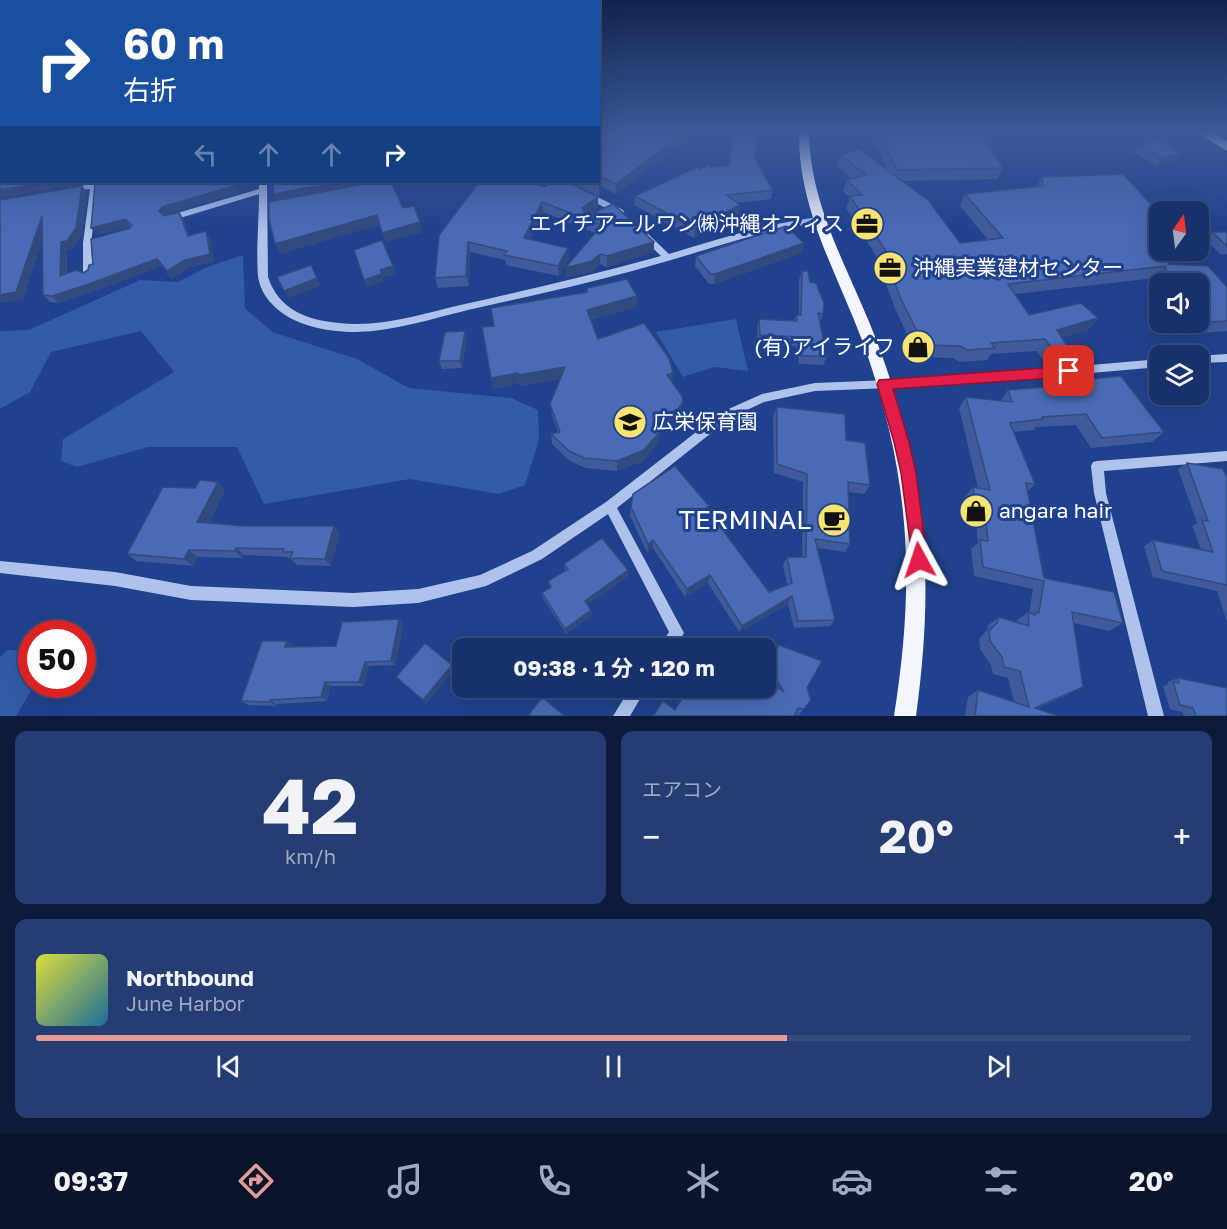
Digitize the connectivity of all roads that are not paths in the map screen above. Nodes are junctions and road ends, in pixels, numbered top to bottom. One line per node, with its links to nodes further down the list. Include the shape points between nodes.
1 (806, 165): 10 (main road)
2 (95, 184): 4 (street); 13 (street)
3 (263, 186): 7 (street); 8 (street)
4 (59, 192)
5 (581, 192): 9 (street)
6 (274, 206): 7 (street)
7 (263, 208): 14 (street, via 263,277 271,297 299,317 335,327 387,325)
8 (170, 218)
9 (628, 219)
10 (820, 220): 14 (street, via 766,227); 19 (main road)
11 (636, 227): 14 (street)
12 (98, 240): 13 (street)
13 (87, 243): 15 (street)
14 (668, 258)
15 (88, 275)
16 (1227, 358): 17 (street)
17 (1209, 359)
18 (1149, 364): 19 (street)
19 (884, 384): 21 (street, via 798,389 746,405 719,421); 26 (main road, via 902,442 919,560 917,626)
20 (1227, 456): 27 (street, via 1097,466 1100,493)
21 (610, 506): 22 (street, via 555,544 499,574 462,587 399,598 353,600 191,593 92,576); 23 (street, via 676,633)
22 (0, 567)
23 (673, 638)
24 (633, 698): 25 (street)
25 (621, 716)
26 (905, 716)
27 (1156, 716)

